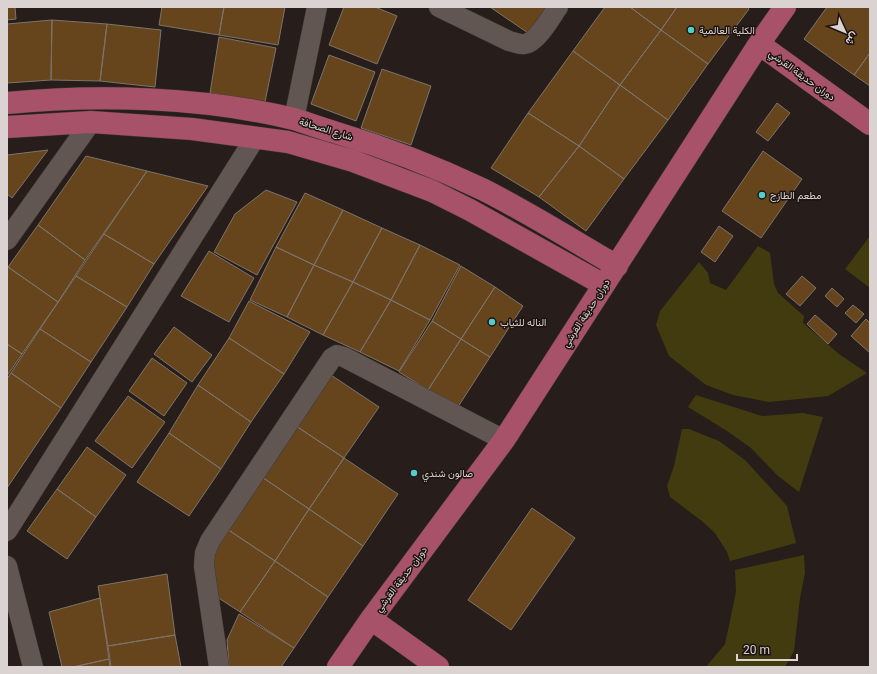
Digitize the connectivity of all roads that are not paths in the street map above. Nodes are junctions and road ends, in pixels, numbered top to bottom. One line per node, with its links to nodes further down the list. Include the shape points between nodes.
1 (317, 7): 7 (street)
2 (439, 7): 3 (street, via 520,44 535,38)
3 (558, 7)
4 (785, 7): 5 (main road)
5 (759, 44): 9 (main road, دوران حديقة القرشي); 13 (main road, دوران حديقة القرشي)
6 (7, 103): 7 (main road, شارع الصحافة, via 46,99 158,99 230,107)
7 (294, 119): 13 (main road, شارع الصحافة, via 367,142 482,189)
8 (91, 122): 10 (main road); 11 (main road, via 192,129); 12 (street)
9 (870, 124)
10 (7, 127)
11 (255, 138): 14 (main road, via 288,142 353,161 432,191); 16 (street)
12 (7, 240)
13 (617, 266): 14 (main road, دوران حديقة القرشي)
14 (604, 285): 15 (main road, دوران حديقة القرشي)
15 (504, 440): 18 (main road, دوران حديقة القرشي); 20 (street, via 344,357 336,355 332,358 210,541 205,553 204,566)
16 (7, 531)
17 (8, 570): 19 (street)
18 (371, 619): 21 (main road); 22 (main road, دوران حديقة القرشي)
19 (33, 667)
20 (219, 667)
21 (338, 667)
22 (438, 667)

